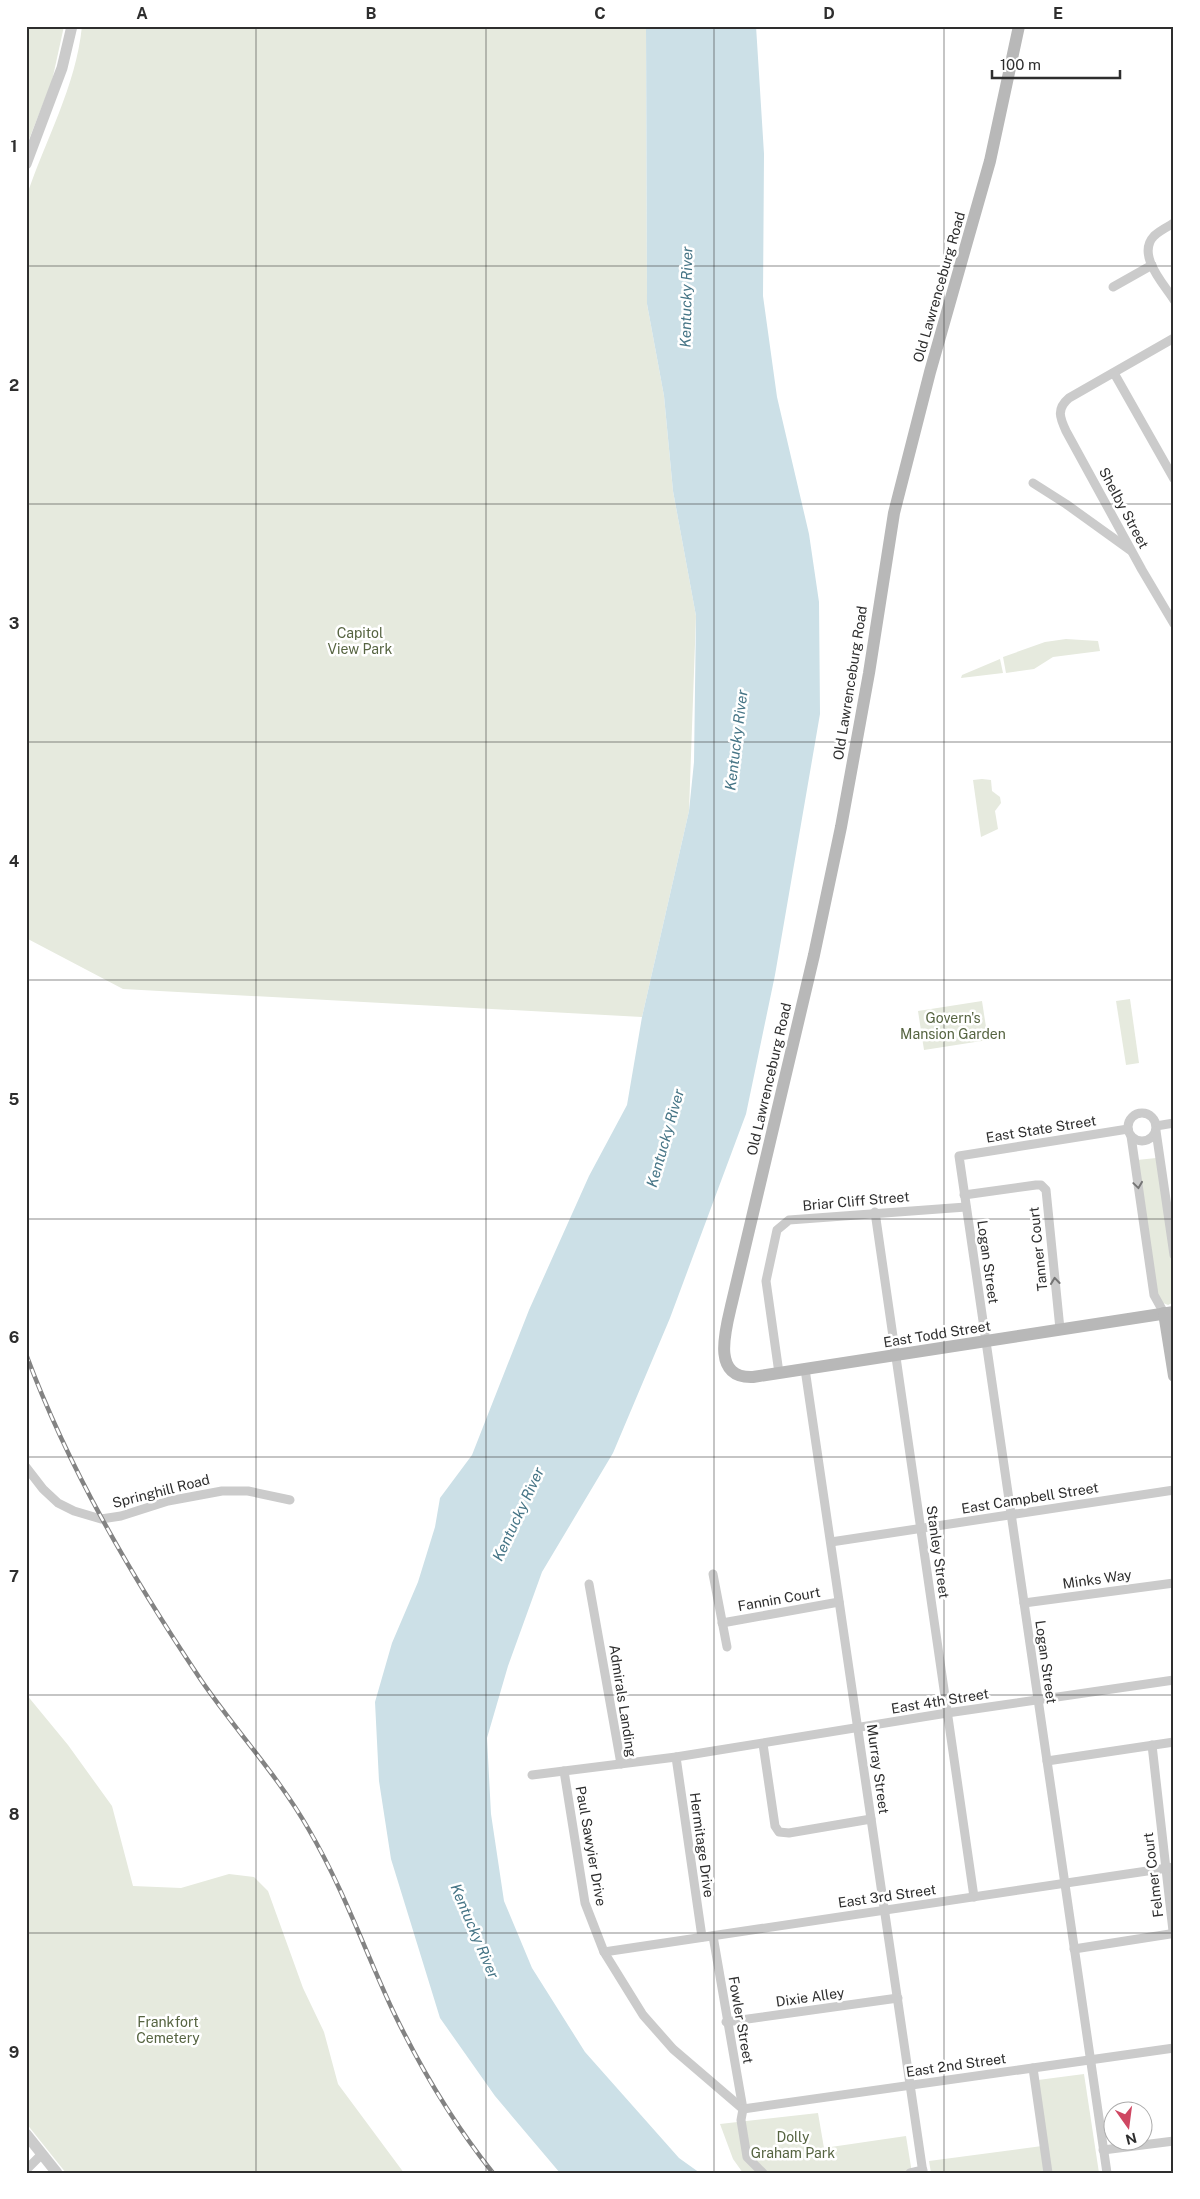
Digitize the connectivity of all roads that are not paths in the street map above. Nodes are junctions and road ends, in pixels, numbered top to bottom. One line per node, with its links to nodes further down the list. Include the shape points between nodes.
1 (72, 26): 3 (street, via 62,68)
2 (1019, 26): 25 (main road, Old Lawrenceburg Road, via 990,161 932,363 894,513 841,827)
3 (26, 164)
4 (1174, 224): 5 (street, via 1151,239 1148,251)
5 (1152, 265): 6 (street); 7 (street)
6 (1113, 287)
7 (1174, 300)
8 (1174, 338): 9 (street)
9 (1114, 373): 10 (street); 12 (street, Shelby Street, via 1064,402 1060,414 1066,431)
10 (1174, 479)
11 (1033, 483): 12 (street)
12 (1132, 552): 13 (street, Shelby Street)
13 (1174, 624)
14 (1171, 1124): 15 (street)
15 (1156, 1128): 16 (street, via 1151,1138 1142,1142); 16 (street, via 1152,1117 1141,1113 1130,1119); 21 (street)
16 (1129, 1133): 17 (street, East State Street); 22 (street, one-way to 22, via 1154,1295)
17 (959, 1156): 18 (street, Logan Street)
18 (964, 1195): 19 (street, Logan Street); 23 (street, Tanner Court, one-way to 18, via 1046,1190 1036,1185)
19 (966, 1207): 20 (street, Briar Cliff Street); 24 (street, Logan Street)
20 (875, 1212): 26 (street, Stanley Street); 28 (street, Briar Cliff Street, via 789,1220 777,1230 766,1281)
21 (1174, 1255)
22 (1169, 1312): 23 (main road, East Todd Street); 29 (main road)
23 (1060, 1329): 24 (main road, East Todd Street)
24 (986, 1341): 26 (main road, East Todd Street); 33 (street, Logan Street)
25 (724, 1348): 28 (main road, East Todd Street, via 726,1361 734,1374 742,1377)
26 (896, 1356): 27 (main road, East Todd Street); 34 (street, Stanley Street)
27 (805, 1369): 28 (main road, East Todd Street); 35 (street, Murray Street)
28 (780, 1373)
29 (1174, 1376)
30 (26, 1467): 32 (street, Springhill Road, via 58,1503 101,1519 222,1491)
31 (1174, 1490): 33 (street, East Campbell Street)
32 (290, 1500)
33 (1011, 1514): 34 (street, East Campbell Street); 40 (street, Logan Street)
34 (921, 1528): 35 (street, East Campbell Street); 45 (street, Stanley Street)
35 (830, 1542): 39 (street, Murray Street)
36 (713, 1574): 41 (street, Fannin Court)
37 (1174, 1583): 40 (street, Minks Way)
38 (589, 1584): 52 (street, Admirals Landing)
39 (839, 1602): 41 (street, Fannin Court); 46 (street, Murray Street)
40 (1024, 1603): 44 (street, Logan Street)
41 (722, 1622): 42 (street, Fannin Court)
42 (727, 1647)
43 (1174, 1680): 44 (street, East 4th Street)
44 (1038, 1700): 45 (street, East 4th Street); 51 (street, Logan Street)
45 (948, 1713): 46 (street, East 4th Street); 58 (street, Stanley Street)
46 (858, 1727): 48 (street, East 4th Street); 55 (street, Murray Street)
47 (1174, 1742): 49 (street)
48 (763, 1744): 50 (street, East 4th Street); 55 (street, via 775,1826 779,1832)
49 (1152, 1745): 51 (street); 56 (street, Felmer Court)
50 (676, 1757): 52 (street, East 4th Street); 61 (street, Hermitage Drive)
51 (1047, 1761): 57 (street, Logan Street)
52 (621, 1764): 53 (street, Admirals Landing)
53 (564, 1771): 54 (street, Admirals Landing); 63 (street, Paul Sawyier Drive, via 585,1903)
54 (532, 1775)
55 (871, 1819): 59 (street, Murray Street)
56 (1170, 1868): 57 (street, East 3rd Street); 62 (street, Felmer Court, via 1173,1926 1170,1934)
57 (1064, 1884): 58 (street, East 3rd Street); 62 (street, Logan Street)
58 (974, 1897): 59 (street, East 3rd Street)
59 (885, 1910): 60 (street, East 3rd Street); 64 (street, Murray Street)
60 (713, 1936): 61 (street, East 3rd Street); 65 (street, Fowler Street)
61 (702, 1937): 63 (street, East 3rd Street)
62 (1074, 1950): 67 (street, Logan Street)
63 (604, 1952): 70 (street, Paul Sawyier Drive, via 643,2015 673,2049)
64 (898, 1998): 65 (street, Dixie Alley); 69 (street, Murray Street)
65 (726, 2022): 70 (street, Fowler Street)
66 (1174, 2048): 67 (street, East 2nd Street)
67 (1090, 2060): 68 (street, East 2nd Street); 72 (street, Logan Street)
68 (1033, 2068): 69 (street, East 2nd Street); 82 (street)
69 (911, 2086): 70 (street, East 2nd Street); 78 (street, Murray Street)
70 (743, 2109): 80 (street, Fowler Street, via 741,2120 747,2157)
71 (26, 2134): 76 (street)
72 (1102, 2137)
73 (1174, 2141): 74 (street)
74 (1152, 2144)
75 (1104, 2152): 83 (street, Logan Street)
76 (42, 2154): 77 (street); 79 (street)
77 (26, 2170)
78 (923, 2171): 81 (street)
79 (57, 2173)
80 (763, 2173)
81 (910, 2173)
82 (1048, 2173)
83 (1107, 2173)

